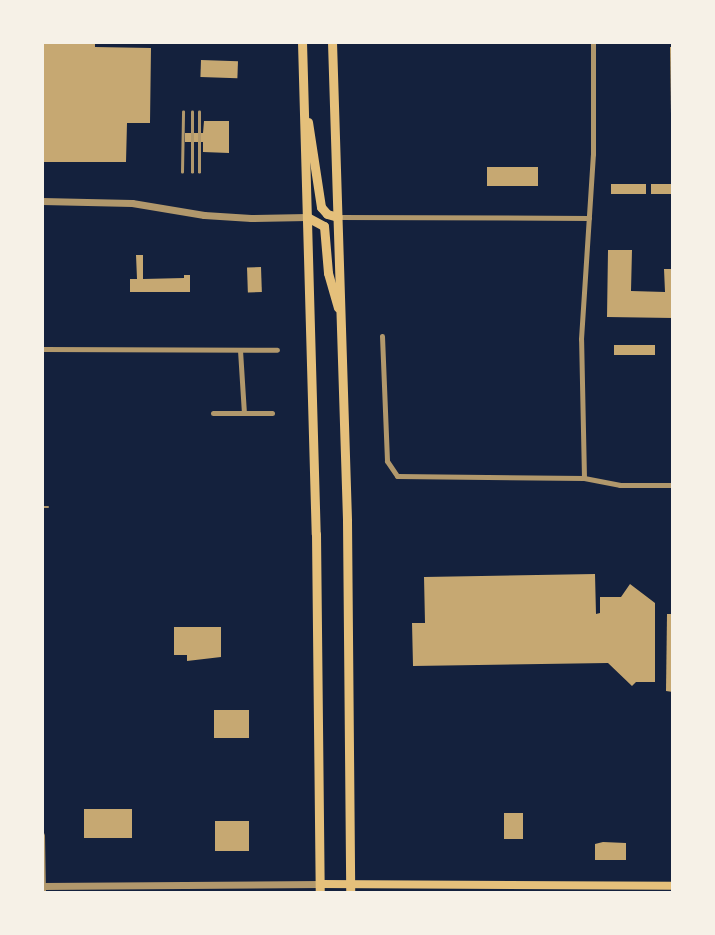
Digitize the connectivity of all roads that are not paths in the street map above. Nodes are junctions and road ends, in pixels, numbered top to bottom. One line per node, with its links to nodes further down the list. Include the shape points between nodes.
1 (302, 42): 4 (highway)
2 (332, 42): 13 (highway)
3 (593, 42): 14 (street)
4 (304, 108): 12 (highway); 13 (highway, via 318,198 327,214)
5 (183, 112): 8 (lane)
6 (192, 112): 9 (lane)
7 (200, 112): 10 (lane)
8 (183, 172)
9 (192, 172)
10 (199, 172)
11 (42, 201): 12 (street, via 132,203 251,218)
12 (307, 217): 15 (highway, via 324,226 332,296); 30 (highway)
13 (338, 217): 14 (street); 15 (highway)
14 (589, 218): 23 (street, via 580,361)
15 (341, 314): 31 (highway)
16 (382, 336): 23 (street, via 387,461 397,476)
17 (42, 349): 18 (street)
18 (240, 350): 19 (street); 21 (street)
19 (277, 350)
20 (213, 413): 21 (street)
21 (244, 413): 22 (street)
22 (272, 413)
23 (584, 478): 24 (street, via 620,485)
24 (673, 485)
25 (42, 507): 26 (lane)
26 (48, 507)
27 (42, 835): 29 (street)
28 (673, 886): 31 (main road)
29 (43, 888): 30 (street)
30 (320, 888): 31 (main road)
31 (350, 888)

